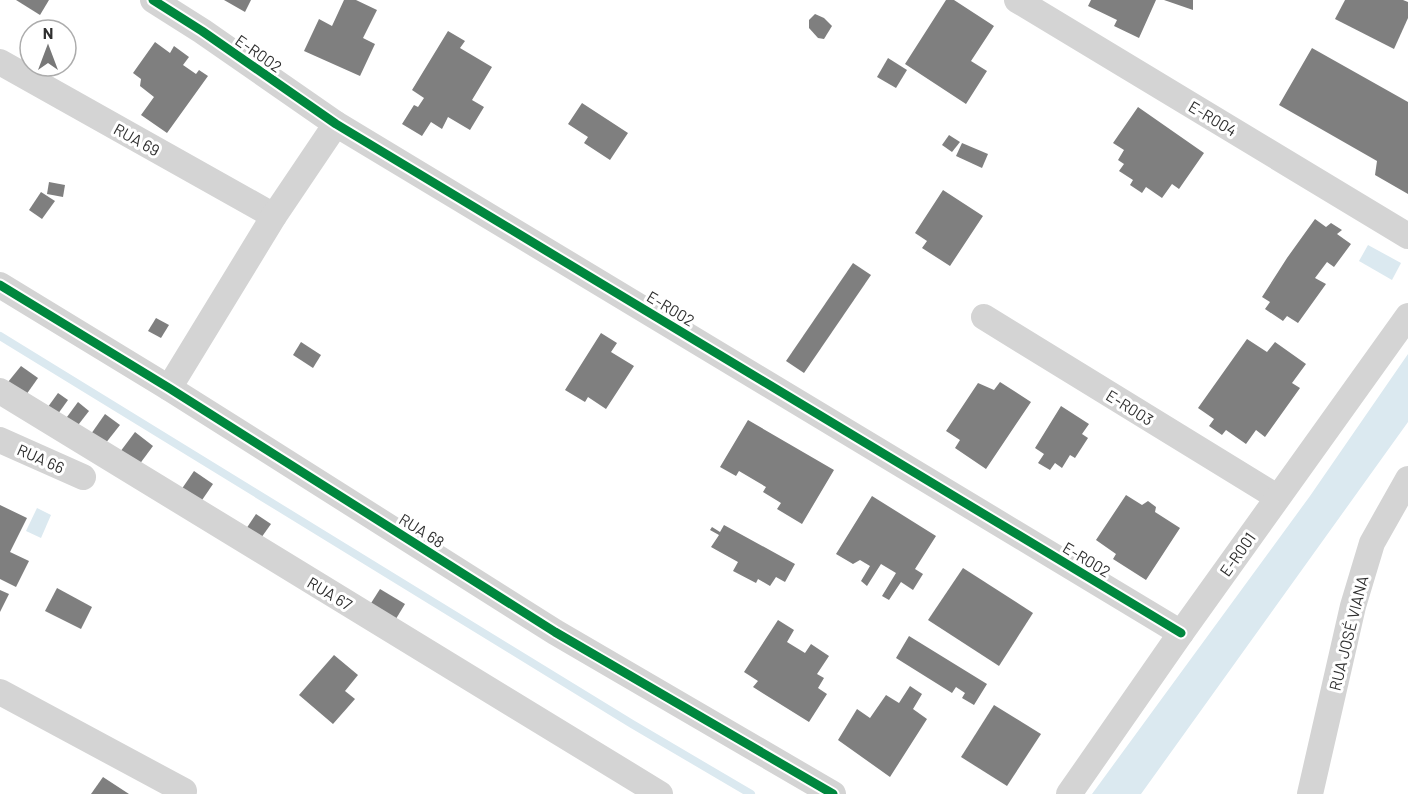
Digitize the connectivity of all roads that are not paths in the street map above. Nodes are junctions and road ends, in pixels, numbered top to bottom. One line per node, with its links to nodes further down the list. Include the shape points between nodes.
1 (153, 0): 4 (street, E-R002)
2 (1017, 0): 6 (street, E-R004)
3 (0, 62): 5 (street, RUA 69)
4 (336, 124): 5 (street); 16 (street, E-R002)
5 (274, 216): 10 (street)
6 (1408, 236)
7 (0, 285): 10 (street, RUA 68)
8 (1408, 316): 15 (street, E-R001)
9 (984, 317): 15 (street, E-R003)
10 (169, 388): 20 (street, RUA 68, via 555,632)
11 (0, 391): 19 (street, RUA 67)
12 (0, 440): 13 (street, RUA 66)
13 (82, 477)
14 (1408, 479): 22 (street, RUA JOSÉ VIANA, via 1372,543 1353,606)
15 (1277, 497): 16 (street, E-R001)
16 (1180, 633): 21 (street, E-R001)
17 (0, 692): 18 (street, via 184,791)
18 (182, 794)
19 (660, 794)
20 (833, 794)
21 (1069, 794)
22 (1310, 794)

